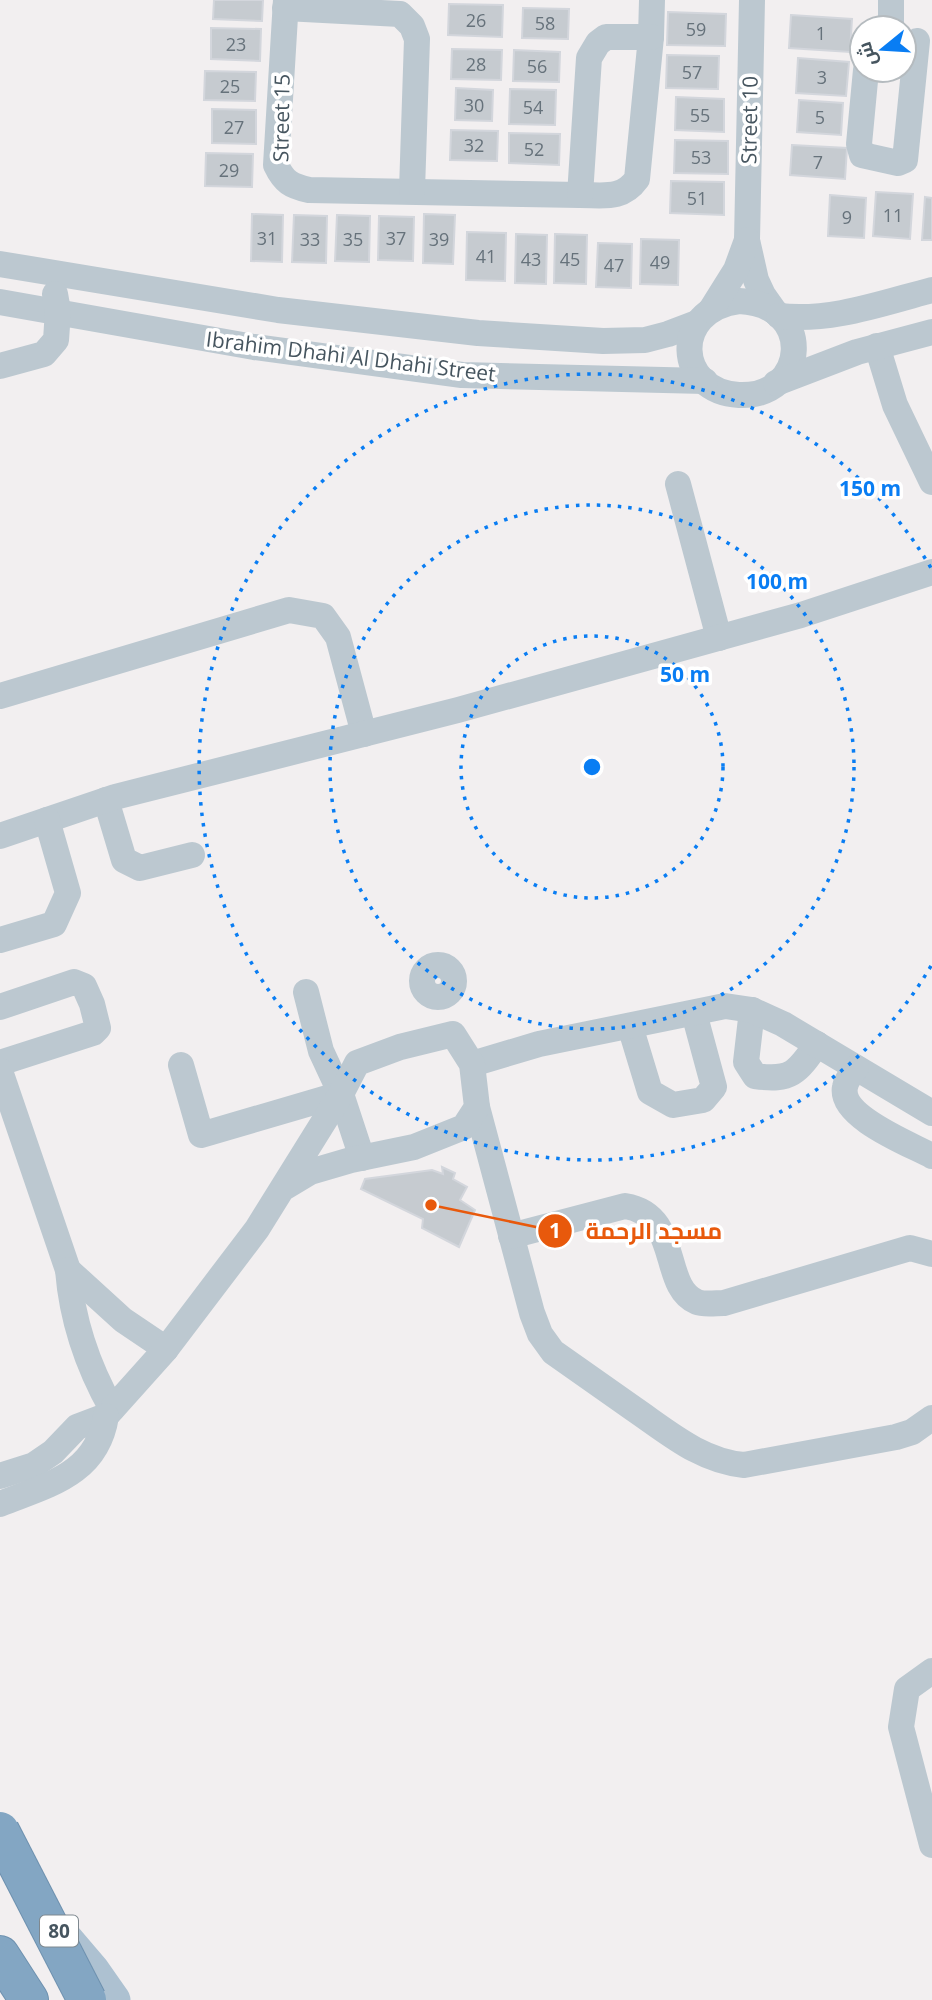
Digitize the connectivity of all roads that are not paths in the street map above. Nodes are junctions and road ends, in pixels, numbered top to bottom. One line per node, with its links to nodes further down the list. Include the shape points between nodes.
1 (652, 0): 4 (street, Street 15)
2 (752, 0): 9 (street, Street 10)
3 (286, 4): 7 (street, Street 15, via 400,14 412,26 416,38); 7 (street, Street 15, via 276,165 282,178 309,190)
4 (651, 37): 8 (street, Street 15, via 637,179 619,195); 8 (street, via 606,37 589,58)
5 (865, 84): 6 (street, via 862,155 898,163 905,160)
6 (913, 84)
7 (412, 190): 8 (street, Street 15)
8 (580, 195)
9 (747, 240): 15 (street, Street 10, via 756,279); 16 (street, Street 10, via 736,270)
10 (0, 264): 11 (street, Ibrahim Dhahi Al Dhahi Street)
11 (66, 275): 14 (street, via 54,298); 16 (street, Ibrahim Dhahi Al Dhahi Street, via 278,310 478,333 645,340)
12 (932, 290): 15 (street, via 849,312 815,317)
13 (0, 302): 14 (street, Ibrahim Dhahi Al Dhahi Street)
14 (58, 311): 19 (street, via 56,340 44,354); 20 (street, Ibrahim Dhahi Al Dhahi Street, via 254,346 462,374)
15 (777, 314): 16 (street, via 748,301 729,302); 21 (street, via 793,335 795,354)
16 (704, 316): 20 (street, via 688,340 688,349 693,367)
17 (932, 332): 18 (street)
18 (877, 346): 21 (street); 22 (street, via 895,405)
19 (0, 366)
20 (705, 381): 21 (street, via 739,395)
21 (775, 384)
22 (932, 482)
23 (678, 484): 25 (street)
24 (932, 572): 25 (street)
25 (719, 638): 27 (street)
26 (0, 696): 27 (street, via 289,610 323,616 338,637)
27 (364, 734): 28 (street)
28 (106, 800): 29 (street); 31 (street, via 124,860 140,868)
29 (47, 820): 30 (street); 32 (street, via 68,892 54,924)
30 (0, 836)
31 (192, 855)
32 (0, 940)
33 (306, 992): 46 (street, via 321,1051)
34 (444, 997): 39 (street)
35 (0, 1007): 41 (street, via 75,982 84,986 98,1028)
36 (752, 1010): 37 (street, via 725,1006); 40 (street); 40 (street, via 746,1062 755,1076 778,1079 801,1068)
37 (694, 1013): 38 (street); 38 (street, via 714,1087 703,1100 673,1105 650,1092)
38 (630, 1026): 42 (street, via 538,1044)
39 (453, 1034): 42 (street); 46 (street, via 357,1063)
40 (817, 1044): 44 (street)
41 (0, 1063)
42 (472, 1064): 47 (street)
43 (181, 1065): 46 (street, via 201,1135)
44 (856, 1068): 48 (street); 49 (street, via 845,1086 845,1100 861,1118)
45 (0, 1071): 54 (street)
46 (341, 1094): 50 (street); 51 (street)
47 (477, 1107): 50 (street, via 464,1127 448,1135); 52 (street)
48 (932, 1113)
49 (932, 1156)
50 (362, 1157): 51 (street, via 310,1172)
51 (285, 1187): 55 (street)
52 (511, 1236): 53 (street, via 625,1206 636,1208 657,1224 680,1288 699,1303 724,1303 910,1248); 57 (street, via 532,1313 553,1352 704,1455 744,1465 896,1437)
53 (932, 1254)
54 (68, 1270): 55 (street, via 124,1320); 56 (street, via 81,1342)
55 (166, 1349): 56 (street)
56 (109, 1412): 58 (street, via 77,1427 34,1465); 59 (street, via 95,1448 74,1471)
57 (932, 1418)
58 (0, 1476)
59 (0, 1504)
60 (932, 1671): 62 (street, via 907,1689 901,1727)
61 (0, 1831): 66 (highway, bridge)
62 (931, 1839)
63 (0, 1866): 67 (main road, 80)
64 (0, 1955): 65 (highway)
65 (29, 2000)
66 (87, 2000)
67 (114, 2000)

